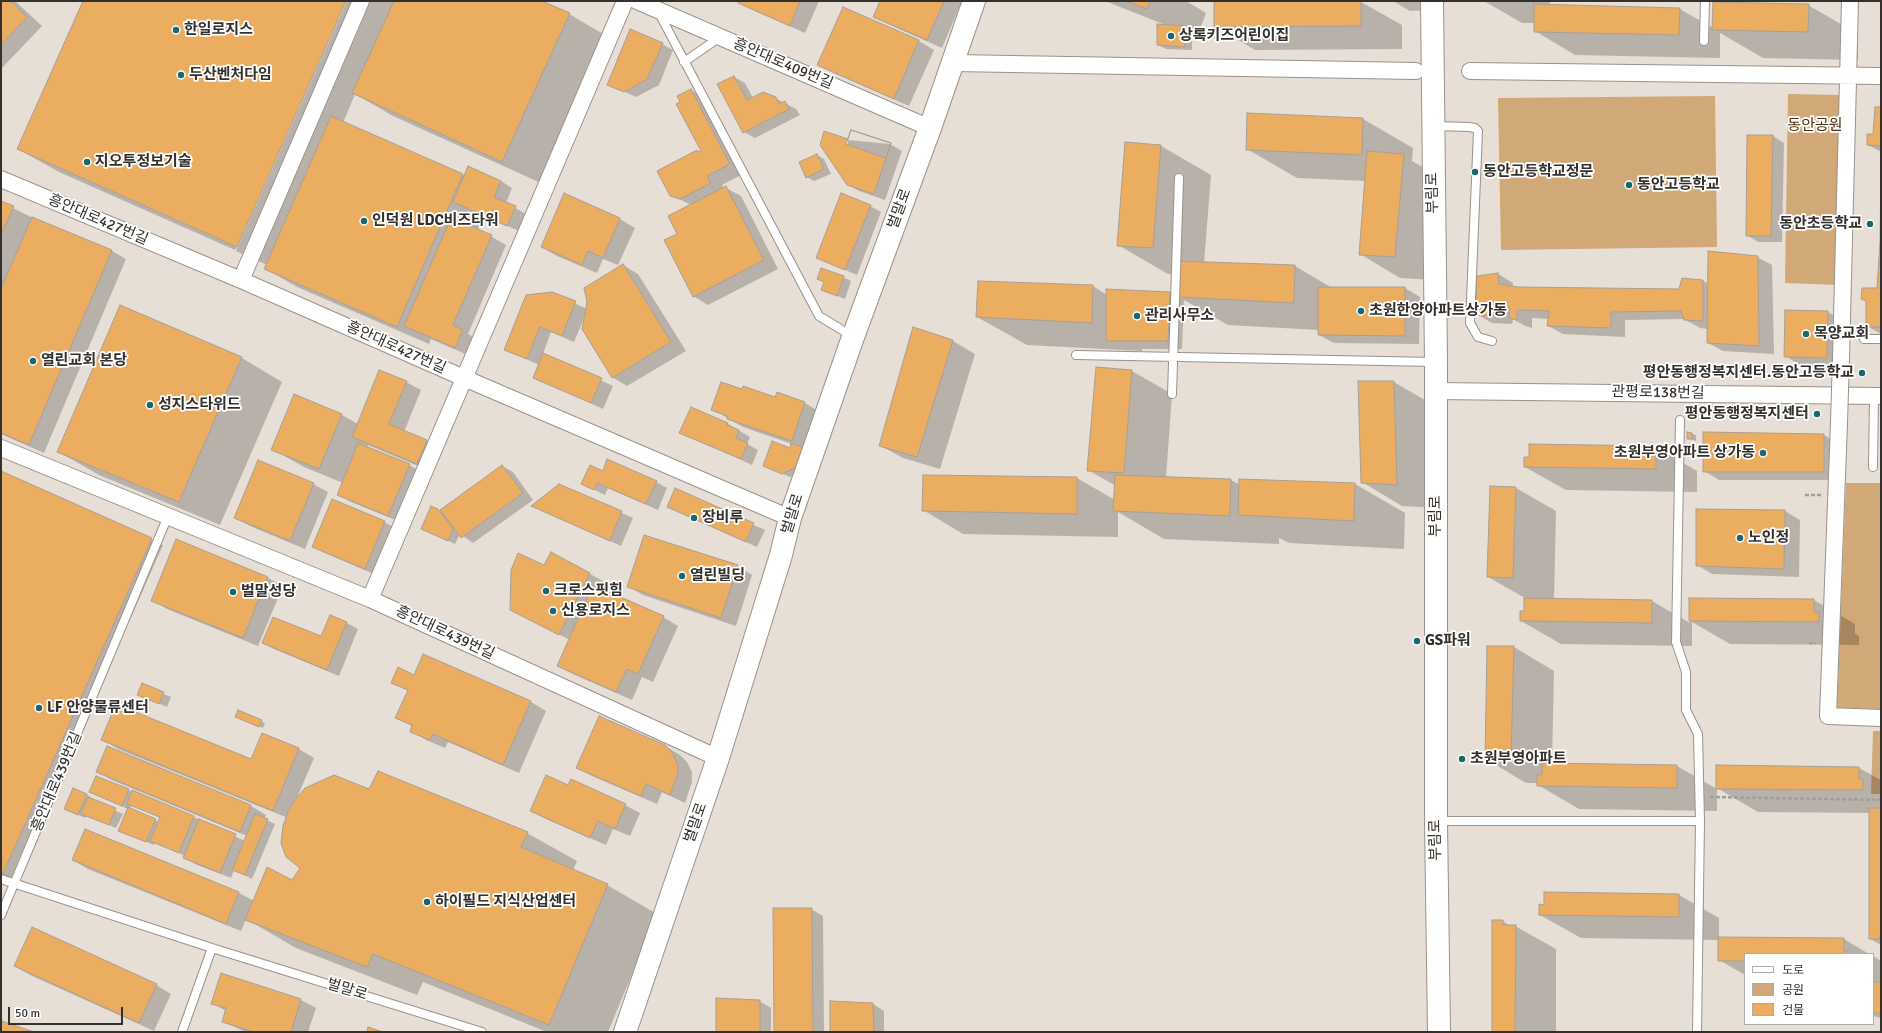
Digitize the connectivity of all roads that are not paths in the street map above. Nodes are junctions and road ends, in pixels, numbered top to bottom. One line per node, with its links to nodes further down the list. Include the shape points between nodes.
1 (361, 1): 21 (street)
2 (625, 1): 29 (street)
3 (637, 1): 8 (street, 흥안대로409번길)
4 (974, 1): 12 (street, 벌말로)
5 (1432, 1): 17 (street, 부림로)
6 (1705, 1): 10 (lane)
7 (1850, 1): 15 (street)
8 (658, 10): 9 (street, 흥안대로409번길); 11 (lane)
9 (720, 37): 11 (lane); 18 (street, 흥안대로409번길)
10 (1704, 41)
11 (684, 62): 22 (lane, via 818,316)
12 (953, 63): 13 (street); 18 (street, 벌말로)
13 (1416, 71)
14 (1470, 71): 15 (street)
15 (1849, 76): 16 (street); 39 (street, bridge, via 1828,716)
16 (1881, 76)
17 (1432, 126): 25 (lane, via 1469,127 1478,131 1470,324 1478,337); 28 (street, 부림로)
18 (930, 128): 22 (street, 벌말로)
19 (1179, 178): 27 (lane)
20 (1, 179): 21 (street, 흥안대로427번길)
21 (241, 280): 29 (street, 흥안대로427번길)
22 (853, 337): 37 (street, 벌말로)
23 (1864, 339): 24 (lane)
24 (1881, 339)
25 (1492, 341)
26 (1076, 355): 27 (lane)
27 (1173, 358): 28 (lane); 31 (lane)
28 (1436, 362): 30 (street, 부림로)
29 (464, 378): 37 (street, 흥안대로427번길); 38 (street)
30 (1435, 391): 32 (street, 관평로138번길); 41 (street, 부림로)
31 (1172, 394)
32 (1878, 396): 35 (lane)
33 (1680, 420): 42 (lane, via 1676,642 1686,672 1686,710 1698,734)
34 (1, 448): 36 (street, 흥안대로439번길)
35 (1873, 467)
36 (168, 516): 38 (street, 흥안대로439번길); 44 (lane, 흥안대로439번길)
37 (790, 518): 40 (street, 벌말로, via 781,555)
38 (370, 599): 40 (street, 흥안대로439번길)
39 (1881, 718)
40 (718, 758): 49 (street, 벌말로)
41 (1436, 821): 42 (lane); 50 (street, 부림로)
42 (1700, 821): 51 (lane)
43 (1, 879): 44 (lane, 벌말로)
44 (14, 883): 45 (lane, 흥안대로439번길); 46 (lane, 벌말로)
45 (1, 915)
46 (212, 948): 47 (lane); 48 (lane, 벌말로)
47 (182, 1032)
48 (482, 1032)
49 (625, 1032)
50 (1439, 1032)
51 (1698, 1032)

